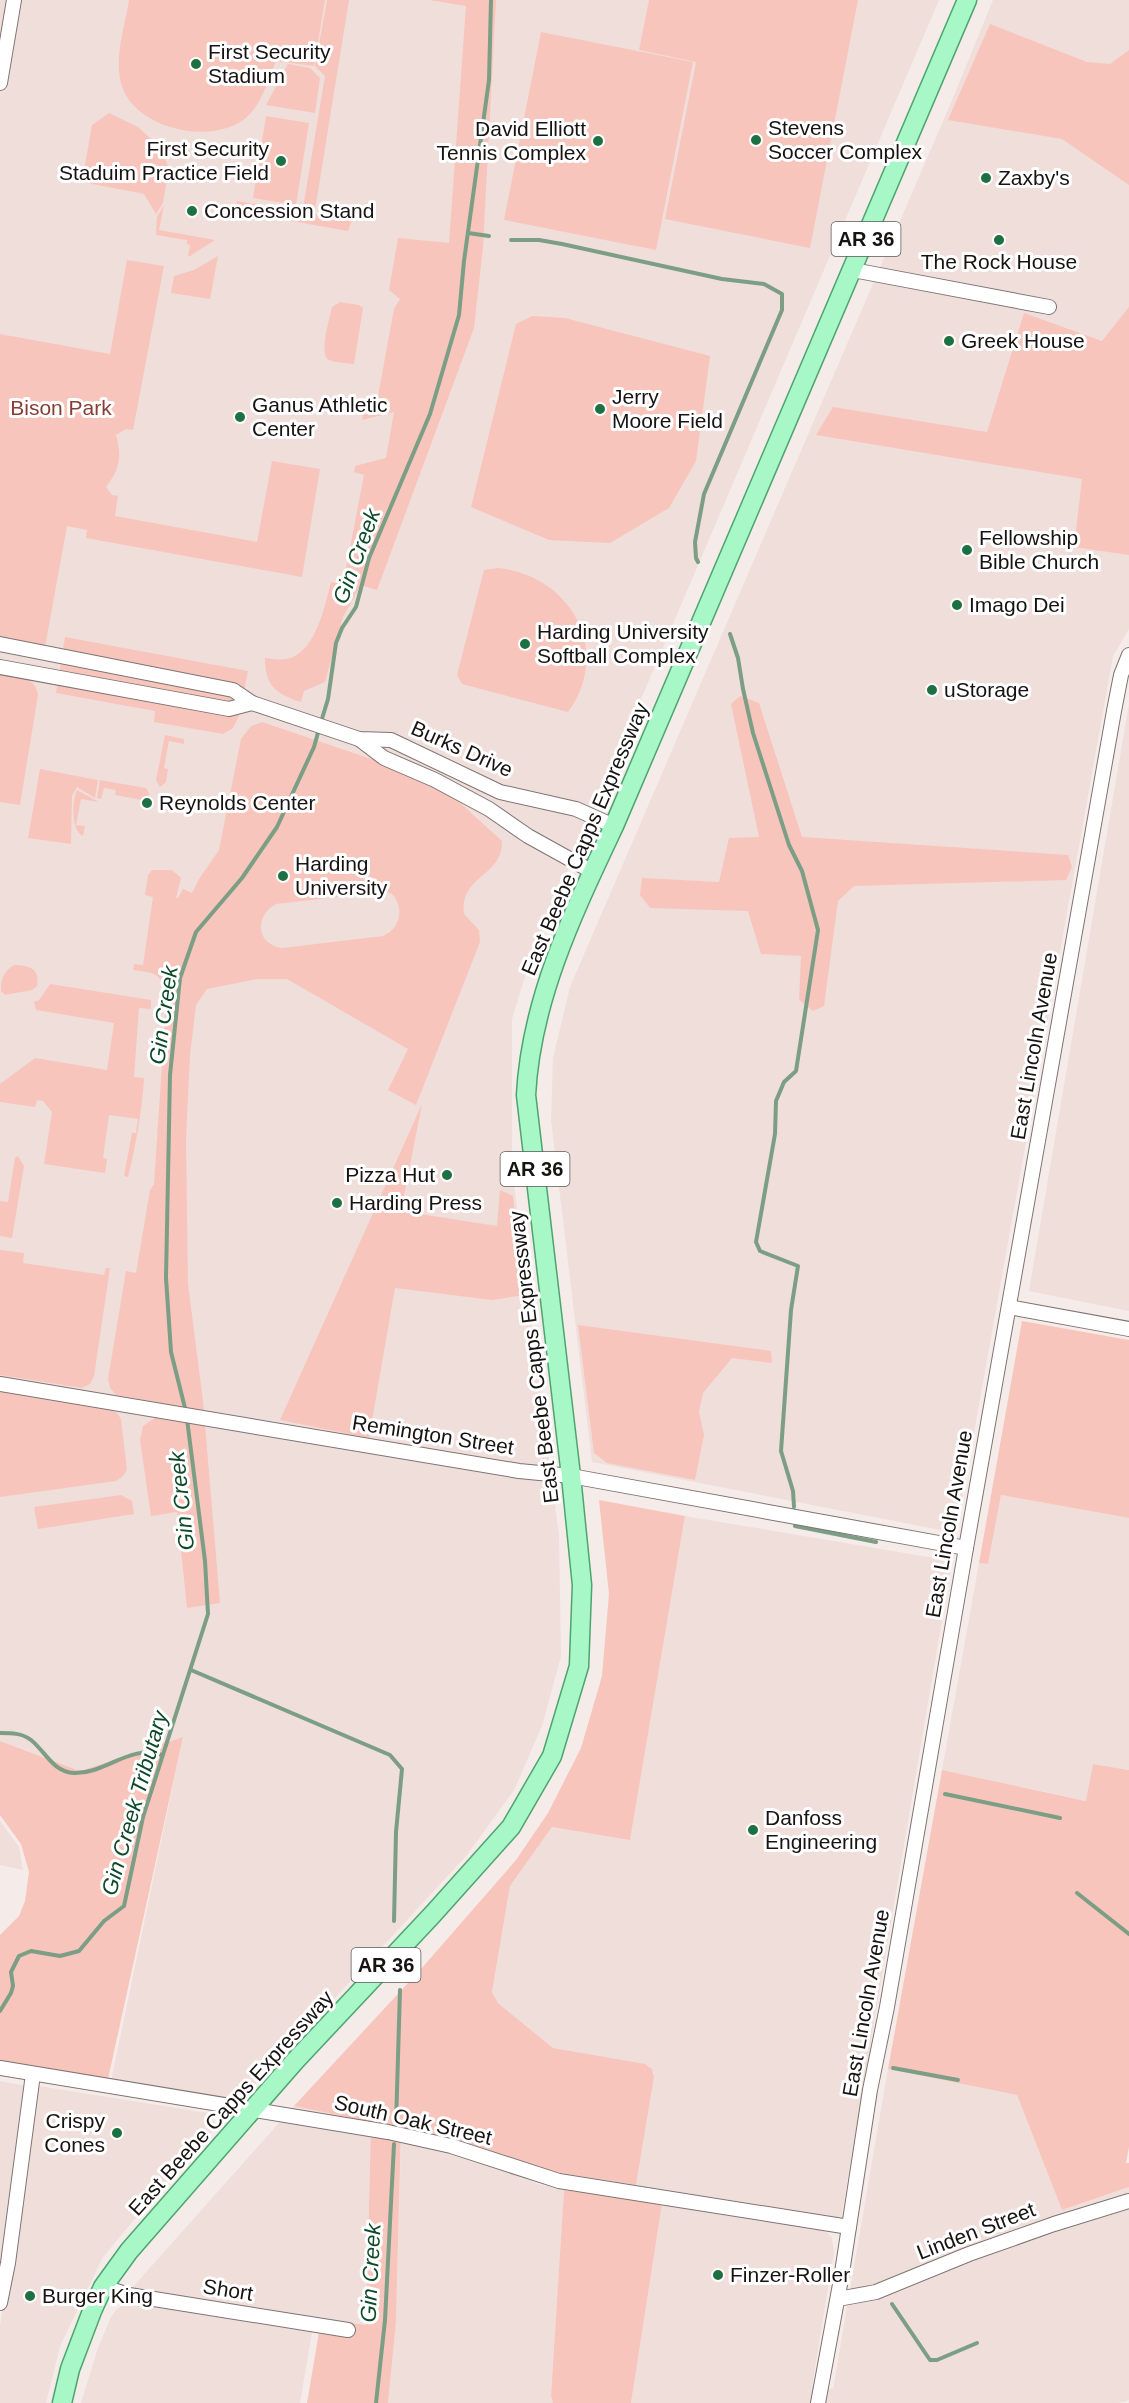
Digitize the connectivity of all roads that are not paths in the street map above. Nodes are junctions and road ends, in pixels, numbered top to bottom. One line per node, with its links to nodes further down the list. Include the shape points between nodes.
1 (14, 0): 3 (street)
2 (967, 0): 4 (main road, East Beebe Capps Expressway / AR 36)
3 (0, 82)
4 (853, 270): 5 (street); 11 (main road, East Beebe Capps Expressway / AR 36)
5 (1049, 307)
6 (0, 644): 9 (street, Burks Drive, via 233,690)
7 (1129, 655): 13 (street, East Lincoln Avenue, via 1120,675)
8 (0, 667): 9 (street, Burks Drive, via 228,709)
9 (252, 703): 10 (street, Burks Drive)
10 (359, 739): 11 (street, Burks Drive, via 391,740 500,792 576,808); 12 (street, Burks Drive, via 384,758 489,809)
11 (614, 826): 12 (main road, East Beebe Capps Expressway / AR 36)
12 (592, 872): 16 (main road, East Beebe Capps Expressway / AR 36, via 545,991 528,1063 526,1095)
13 (1009, 1307): 14 (street); 17 (street, East Lincoln Avenue)
14 (1129, 1329)
15 (0, 1384): 16 (street, Remington Street)
16 (571, 1476): 17 (street, Remington Street); 20 (main road, East Beebe Capps Expressway / AR 36, via 582,1585 579,1655 552,1756 511,1827)
17 (966, 1548): 22 (street, East Lincoln Avenue)
18 (0, 2068): 19 (street, South Oak Street)
19 (33, 2074): 20 (street, South Oak Street); 25 (street)
20 (255, 2109): 22 (street, South Oak Street, via 451,2146 559,2181); 23 (main road, East Beebe Capps Expressway / AR 36, via 129,2251)
21 (1129, 2201): 24 (street, Linden Street, via 969,2254 876,2292)
22 (849, 2227): 24 (street, East Lincoln Avenue)
23 (103, 2287): 26 (street, Short, via 129,2295); 27 (main road, East Beebe Capps Expressway / AR 36, via 70,2369)
24 (838, 2299): 28 (street, East Lincoln Avenue)
25 (0, 2303)
26 (348, 2330)
27 (62, 2403)
28 (818, 2403)

